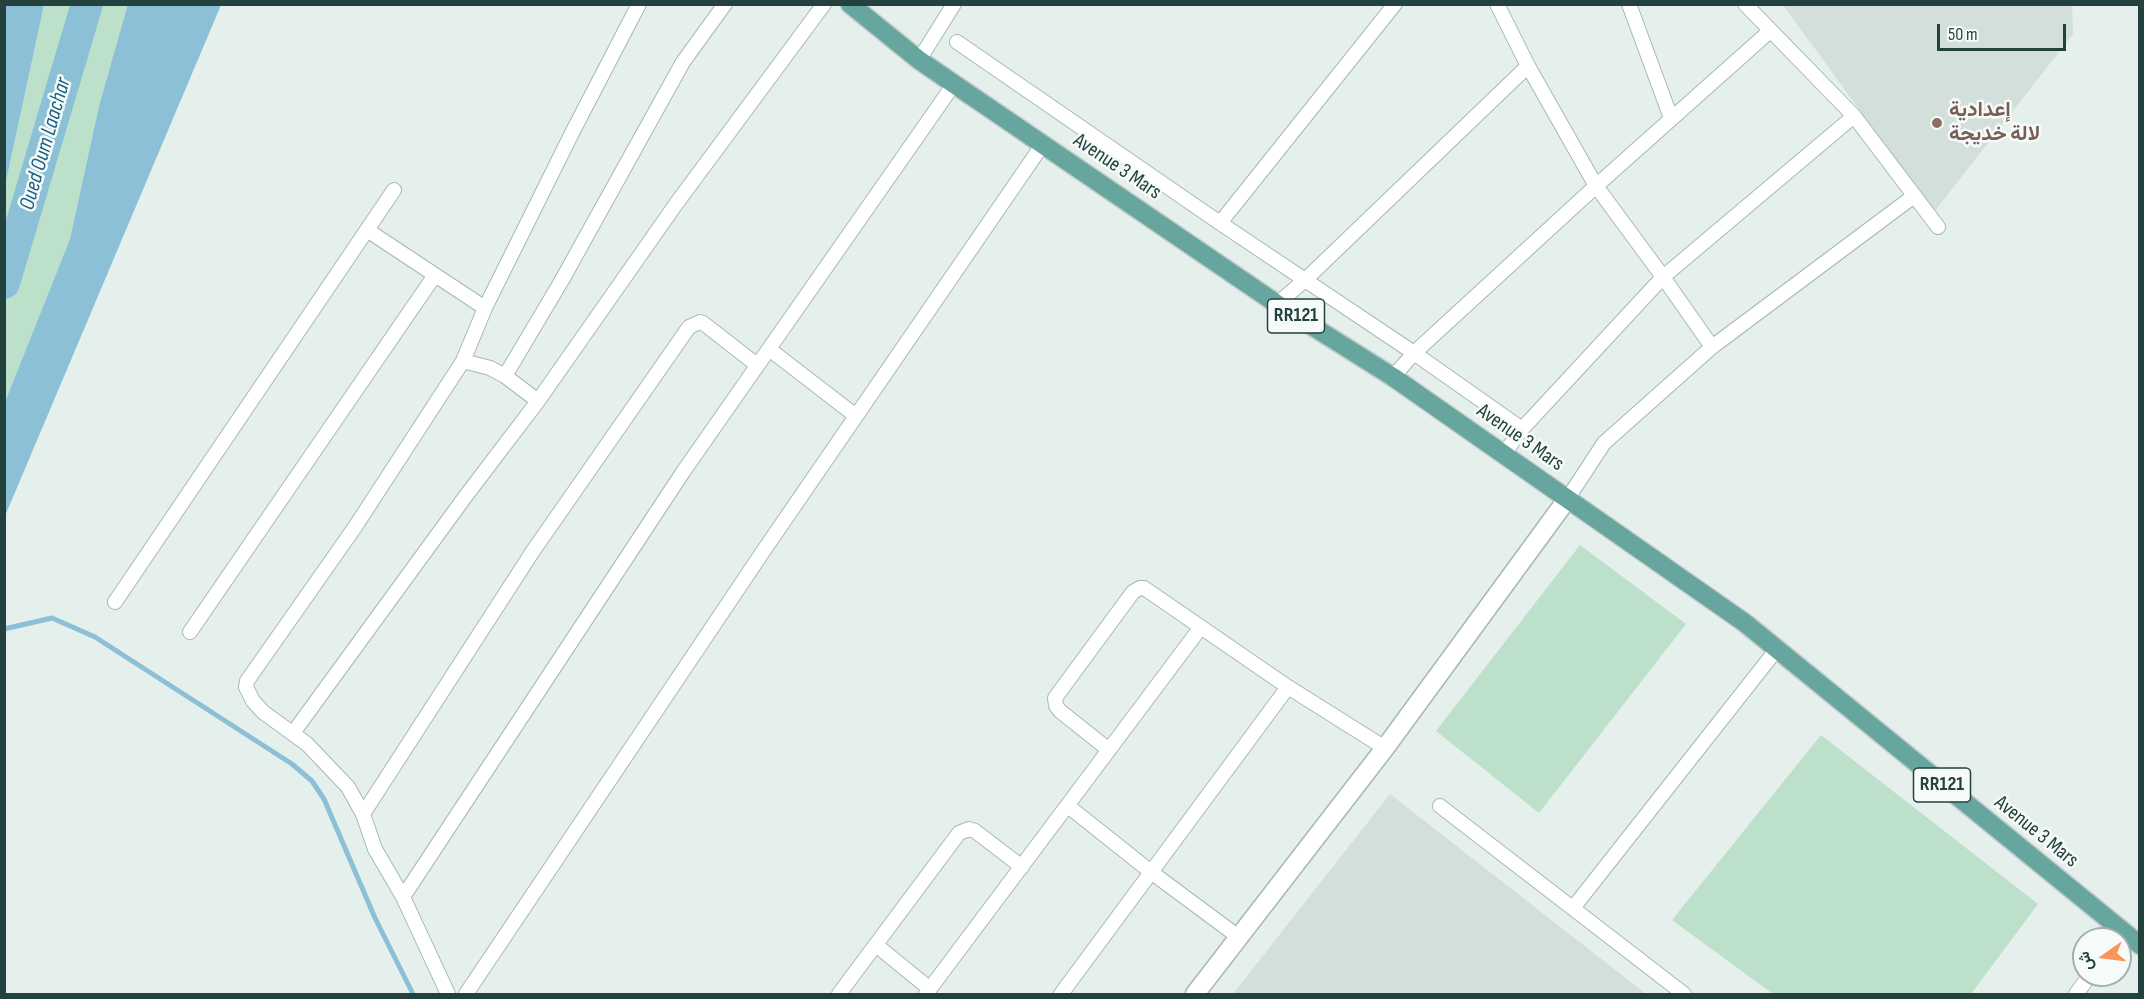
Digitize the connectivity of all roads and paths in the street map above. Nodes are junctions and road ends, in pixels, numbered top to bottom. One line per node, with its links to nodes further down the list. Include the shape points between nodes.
1 (639, 4): 28 (street)
2 (725, 4): 34 (street, via 683,62)
3 (824, 4): 36 (street, via 676,204)
4 (850, 4): 12 (main road, Avenue 3 Mars / RR121)
5 (954, 4): 12 (street)
6 (1395, 4): 21 (street)
7 (1497, 4): 13 (street)
8 (1629, 4): 16 (street)
9 (1745, 4): 10 (street)
10 (1770, 32): 15 (street); 16 (street)
11 (957, 42): 21 (street)
12 (919, 60): 14 (main road, Avenue 3 Mars / RR121)
13 (1528, 66): 18 (street); 26 (street)
14 (954, 84): 17 (main road, Avenue 3 Mars / RR121); 30 (street)
15 (1854, 116): 20 (street); 25 (street)
16 (1671, 118): 18 (street)
17 (1043, 144): 27 (main road, Avenue 3 Mars / RR121); 37 (street)
18 (1596, 186): 25 (street); 31 (street)
19 (394, 190): 23 (street)
20 (1914, 196): 22 (street); 29 (street)
21 (1220, 223): 26 (street)
22 (1938, 227)
23 (367, 230): 24 (street); 41 (street)
24 (435, 275): 28 (street); 43 (street)
25 (1663, 277): 29 (street); 38 (street)
26 (1305, 280): 27 (street); 31 (street)
27 (1277, 304): 35 (main road, Avenue 3 Mars / RR121)
28 (485, 308): 32 (street)
29 (1712, 347): 40 (street, via 1604,443)
30 (769, 349): 33 (street); 37 (street)
31 (1414, 353): 35 (street); 38 (street)
32 (463, 361): 34 (street); 46 (street, via 355,527 247,681 253,701)
33 (757, 365): 51 (street, via 703,323 689,327 533,551); 54 (street)
34 (505, 376): 36 (street)
35 (1393, 377): 39 (main road, Avenue 3 Mars / RR121)
36 (538, 401): 46 (street)
37 (856, 416): 61 (street)
38 (1522, 429): 39 (street)
39 (1503, 455): 40 (main road, Avenue 3 Mars / RR121)
40 (1568, 498): 44 (main road, Avenue 3 Mars / RR121); 47 (street)
41 (115, 602)
42 (1201, 627): 45 (street); 48 (street); 48 (street, via 1144,588 1133,592 1055,698 1056,706)
43 (190, 632)
44 (1777, 648): 55 (street); 56 (main road, Avenue 3 Mars / RR121)
45 (1288, 687): 47 (street); 53 (street)
46 (293, 733): 51 (street, via 331,767)
47 (1385, 748): 57 (street)
48 (1109, 750): 49 (street)
49 (1068, 806): 52 (street); 53 (street)
50 (1440, 806): 55 (street)
51 (363, 814): 54 (street, via 375,849)
52 (1022, 867): 58 (street, via 975,831 964,830 955,836); 59 (street)
53 (1151, 872): 57 (street); 63 (street)
54 (403, 897): 60 (street)
55 (1573, 908): 65 (street)
56 (2109, 927)
57 (1240, 938): 64 (street)
58 (876, 945): 59 (street); 62 (street)
59 (928, 992)
60 (448, 994)
61 (466, 994)
62 (839, 994)
63 (1061, 994)
64 (1195, 994)
65 (1684, 994)

